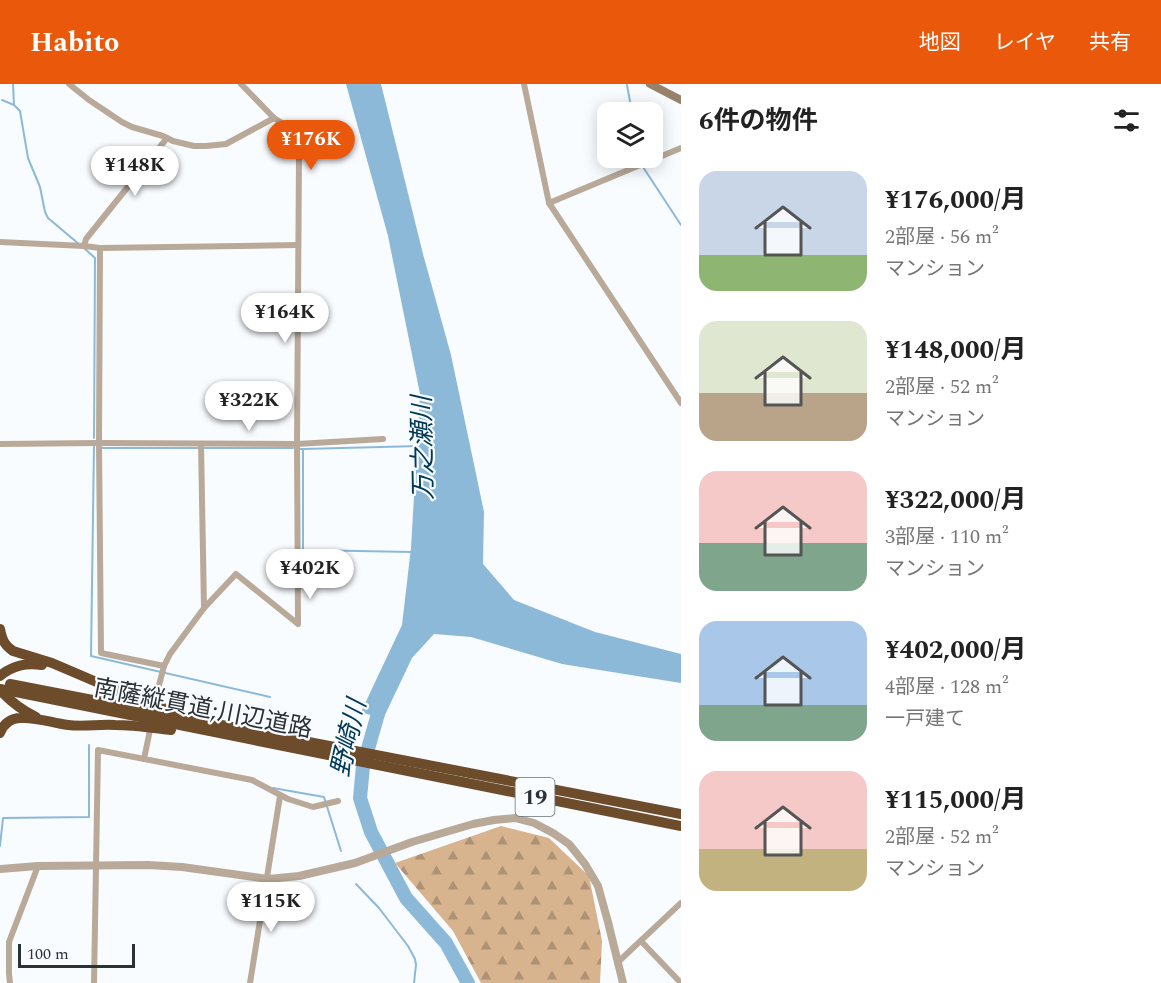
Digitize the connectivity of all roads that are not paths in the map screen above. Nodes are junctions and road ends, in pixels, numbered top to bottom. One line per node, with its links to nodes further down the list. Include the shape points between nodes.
1 (69, 84): 7 (street, via 122,122)
2 (241, 84): 6 (street)
3 (525, 84): 9 (street)
4 (650, 84): 5 (main road)
5 (681, 100)
6 (274, 118): 7 (street, via 226,144 194,146); 12 (street, via 282,123 299,157)
7 (167, 138): 11 (street)
8 (681, 148): 9 (street)
9 (549, 203): 14 (street)
10 (0, 242): 11 (street)
11 (81, 245): 13 (street)
12 (298, 245): 13 (street); 18 (street)
13 (100, 248): 16 (street)
14 (681, 403)
15 (383, 439): 18 (street)
16 (99, 443): 17 (street); 19 (street); 22 (street, via 101,653)
17 (0, 444)
18 (297, 444): 19 (street); 20 (street, via 298,624 236,574)
19 (201, 447): 20 (street)
20 (204, 608): 22 (street)
21 (0, 629): 23 (highway, 19, via 2,640 13,651)
22 (164, 666): 26 (street)
23 (72, 672): 24 (highway, 19, via 21,664); 30 (highway, 19, via 160,707 215,717)
24 (0, 676)
25 (4, 687): 27 (highway, 19, via 10,702); 30 (highway, 南薩縦貫道;川辺道路 / 19)
26 (157, 693)
27 (45, 720): 29 (highway, 19, via 13,719 5,723); 30 (highway, 19)
28 (150, 730): 31 (street)
29 (0, 733)
30 (293, 743): 32 (highway, 南薩縦貫道;川辺道路 / 19)
31 (144, 759): 33 (street, via 252,780); 38 (street, via 98,750)
32 (389, 762): 35 (highway, 南薩縦貫道;川辺道路 / 19); 36 (highway, 南薩縦貫道;川辺道路 / 19)
33 (280, 796): 34 (street, via 313,807); 40 (street)
34 (338, 801)
35 (681, 814)
36 (681, 826)
37 (38, 866): 38 (street); 39 (street); 44 (street, via 9,942)
38 (96, 866): 40 (street, via 182,867); 45 (street)
39 (0, 868)
40 (268, 879): 43 (street, via 355,863 473,824 515,818 553,833 569,844 585,864 598,886); 46 (street)
41 (681, 903): 42 (street)
42 (641, 941): 43 (street); 48 (street)
43 (617, 963): 47 (street)
44 (10, 983)
45 (94, 983)
46 (250, 983)
47 (623, 983)
48 (681, 983)

